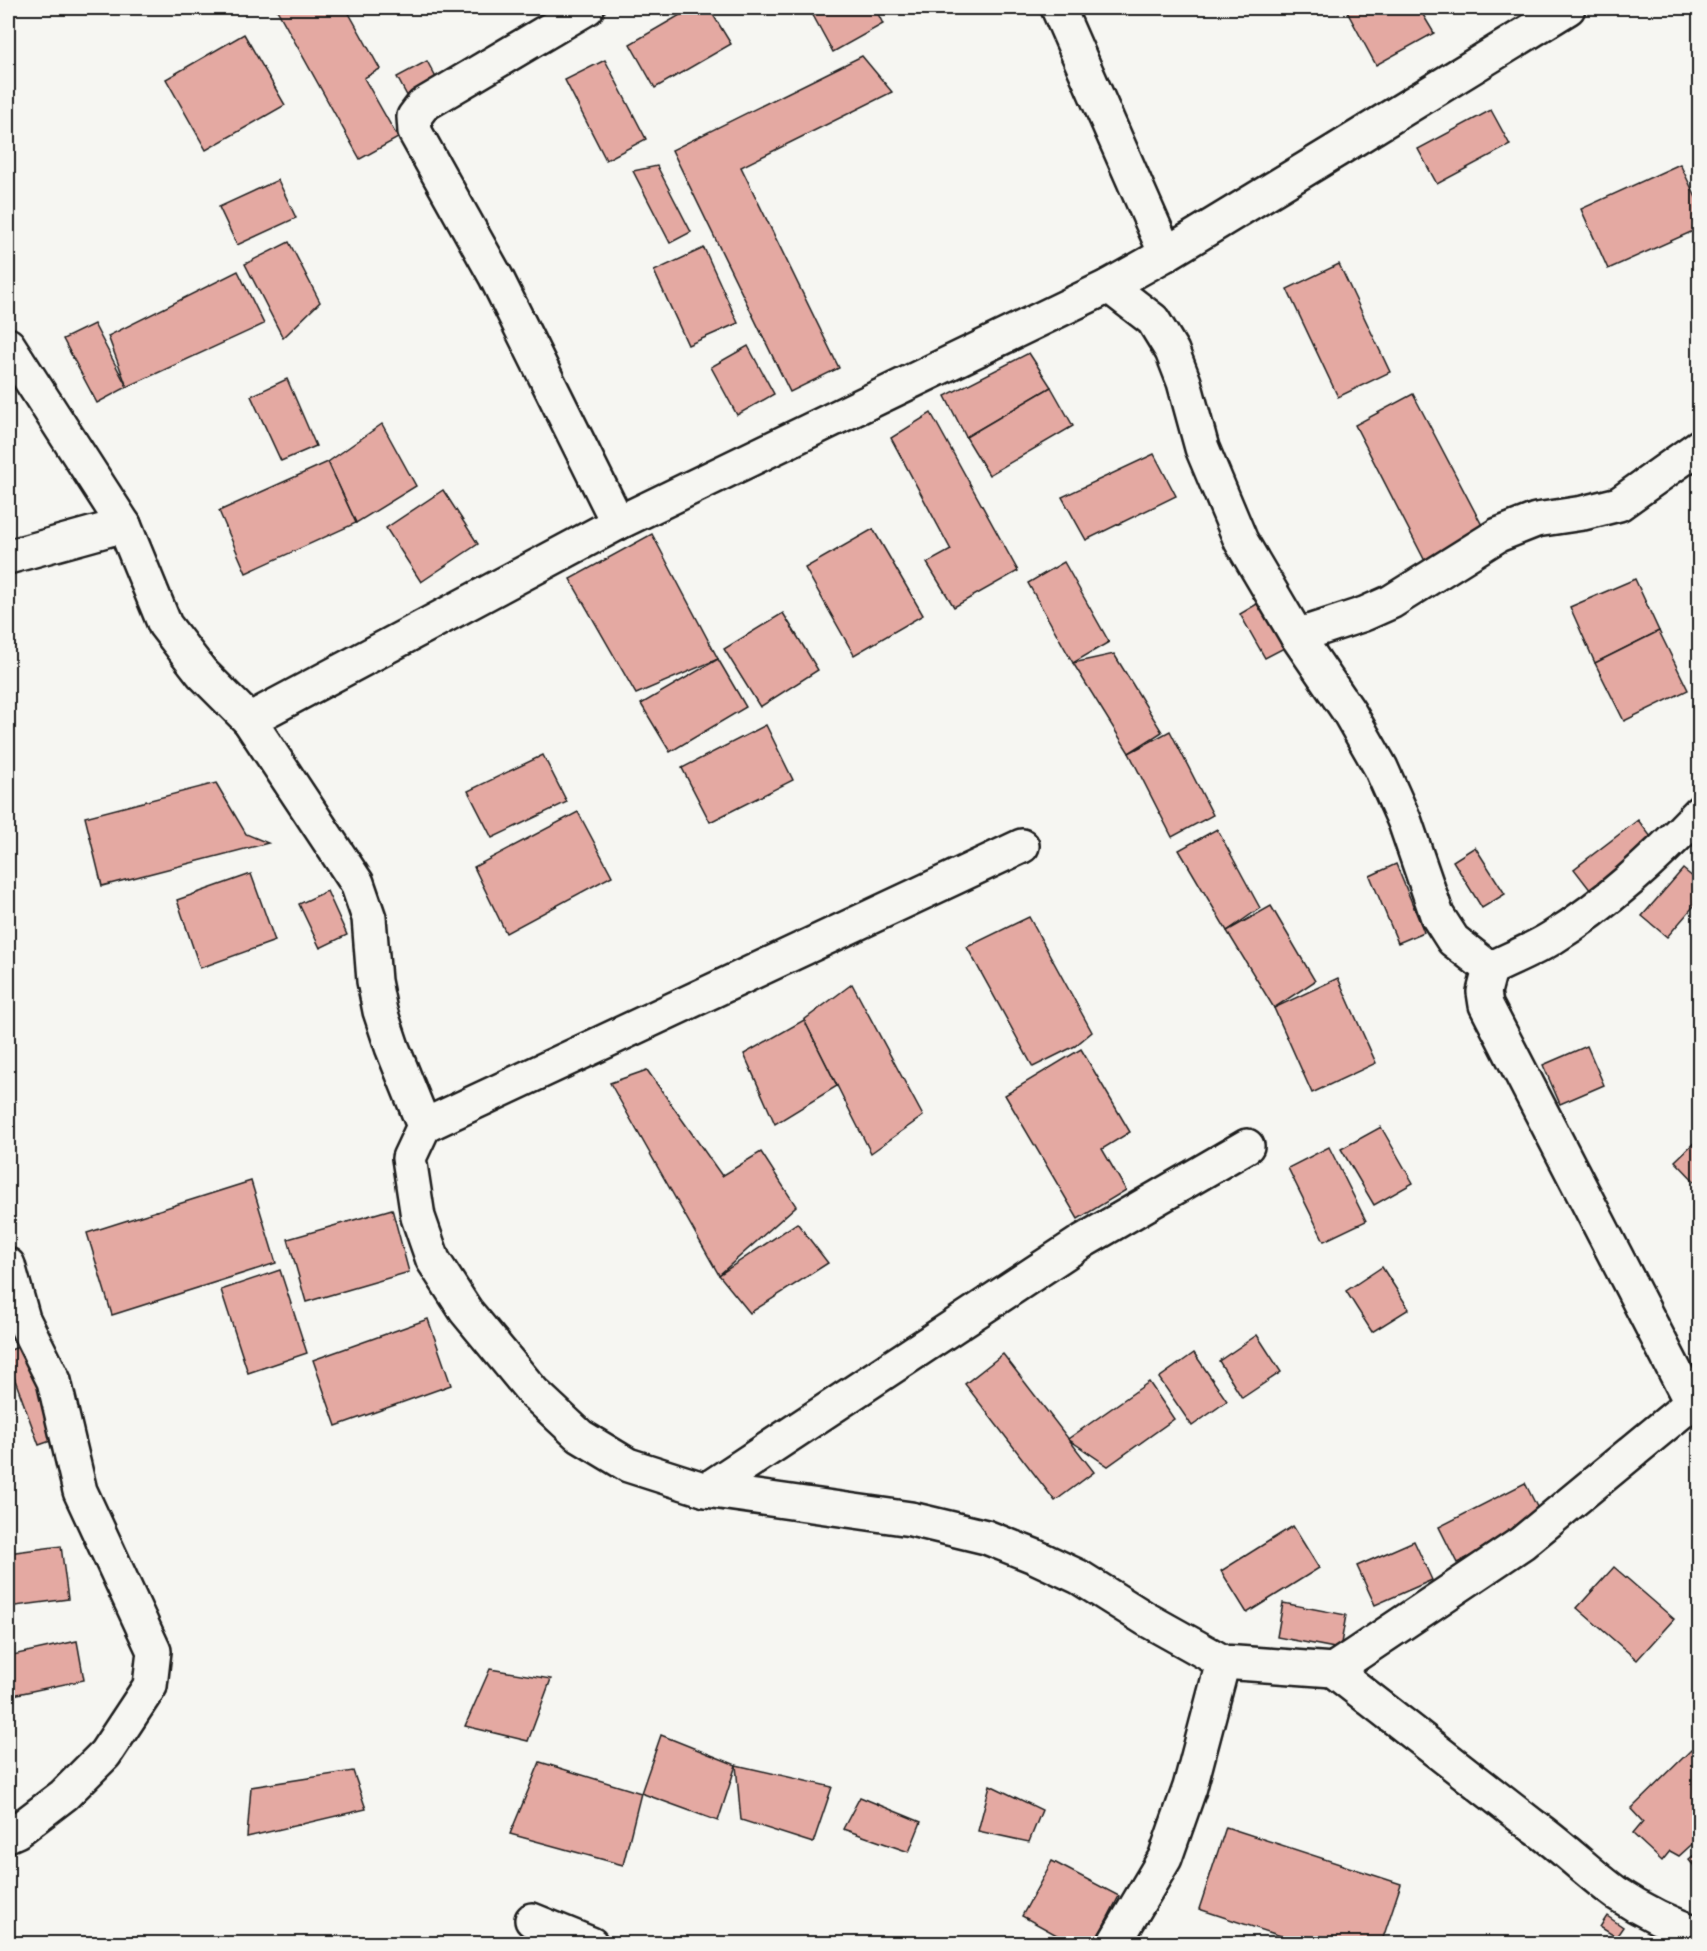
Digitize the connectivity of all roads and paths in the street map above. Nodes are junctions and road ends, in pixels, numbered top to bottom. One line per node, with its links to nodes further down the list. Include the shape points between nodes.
1 (587, 8): 8 (street, via 423,105 414,117 415,132 496,278)
2 (1058, 8): 4 (street)
3 (1566, 8): 4 (street)
4 (1166, 254): 5 (street)
5 (1109, 286): 8 (street); 11 (street, via 1153,321 1172,351 1202,448 1241,541)
6 (8, 345): 9 (street)
7 (1700, 446): 11 (street, via 1619,504 1536,520 1498,535 1391,602)
8 (618, 523): 12 (street)
9 (124, 525): 10 (street); 12 (street, via 165,625 202,673)
10 (8, 557)
11 (1297, 636): 15 (street, via 1349,712 1381,768 1405,822 1437,915 1453,940)
12 (249, 720): 16 (street, via 357,883 369,918 380,1011)
13 (1700, 812): 15 (street, via 1612,895 1551,939)
14 (1022, 846): 16 (street)
15 (1490, 969): 20 (street, via 1485,1005)
16 (424, 1126): 21 (street, via 409,1158 418,1217 433,1260 466,1311 533,1392 579,1436 627,1465)
17 (1247, 1146): 21 (street, via 1083,1241)
18 (8, 1265): 19 (street)
19 (15, 1322): 24 (street, via 54,1381 80,1491 154,1651 150,1686 105,1754 64,1795)
20 (1695, 1399): 23 (street, via 1522,1543)
21 (706, 1490): 22 (street, via 911,1519 986,1537 1079,1577)
22 (1223, 1662): 23 (street); 28 (street, via 1190,1787 1165,1858)
23 (1333, 1670): 26 (street, via 1615,1892 1667,1923)
24 (8, 1835)
25 (532, 1920): 27 (street)
26 (1700, 1934)
27 (591, 1944)
28 (1114, 1944)

